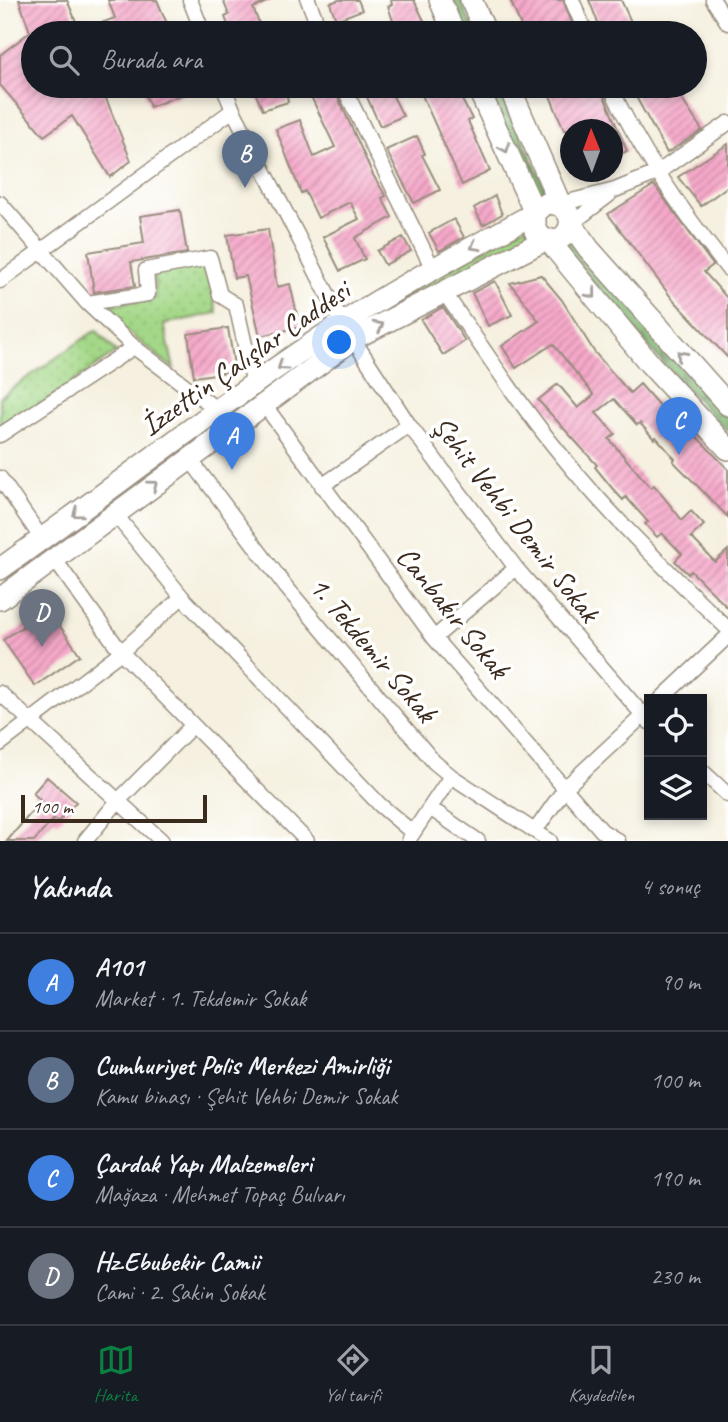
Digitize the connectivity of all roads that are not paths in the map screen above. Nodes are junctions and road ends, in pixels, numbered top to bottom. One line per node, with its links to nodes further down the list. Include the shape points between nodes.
1 (190, 0): 7 (street)
2 (308, 0): 8 (street)
3 (440, 0): 9 (street)
4 (471, 0): 10 (street)
5 (572, 0): 11 (street)
6 (713, 0): 12 (street)
7 (198, 21)
8 (316, 21)
9 (449, 21)
10 (481, 21)
11 (581, 21)
12 (728, 23)
13 (228, 98): 18 (street, Şehit Vehbi Demir Sokak)
14 (349, 98): 28 (street)
15 (482, 98): 24 (street, one-way to 24)
16 (514, 98): 23 (street)
17 (616, 98): 20 (street)
18 (233, 110): 27 (street); 33 (street, Şehit Vehbi Demir Sokak)
19 (728, 123): 20 (street)
20 (657, 173): 21 (street); 29 (street)
21 (615, 190): 23 (street); 25 (street)
22 (0, 203): 27 (street)
23 (560, 204): 24 (street, via 545,204); 25 (street)
24 (535, 213): 26 (street, via 533,225); 28 (street, İzzettin Çalışlar Caddesi, one-way to 28)
25 (571, 223): 26 (street, via 565,235); 36 (street, one-way to 25, via 598,260)
26 (547, 240): 31 (street, İzzettin Çalışlar Caddesi); 40 (street, one-way to 40)
27 (42, 250): 30 (street); 32 (street)
28 (433, 269): 33 (street, İzzettin Çalışlar Caddesi)
29 (728, 270)
30 (1, 280)
31 (444, 292): 33 (street, İzzettin Çalışlar Caddesi, one-way to 31); 51 (street, via 564,459)
32 (87, 303): 34 (street); 35 (street, via 148,294 146,270 210,258 220,295 236,305)
33 (348, 331): 35 (street, İzzettin Çalışlar Caddesi); 38 (street, Şehit Vehbi Demir Sokak)
34 (134, 347): 37 (street); 39 (street)
35 (258, 394): 37 (street, İzzettin Çalışlar Caddesi); 41 (street, İzzettin Çalışlar Caddesi); 43 (street, Canbakır Sokak)
36 (728, 405)
37 (219, 411): 45 (street, İzzettin Çalışlar Caddesi, one-way to 45)
38 (409, 425): 43 (street); 47 (street, Şehit Vehbi Demir Sokak)
39 (0, 435)
40 (728, 449)
41 (189, 458): 44 (street, İzzettin Çalışlar Caddesi, one-way to 41); 62 (street, 1. Tekdemir Sokak, via 286,587)
42 (0, 478): 45 (street)
43 (322, 486): 53 (street, Canbakır Sokak)
44 (115, 514): 46 (street, İzzettin Çalışlar Caddesi); 49 (street)
45 (42, 539): 46 (street); 48 (street, İzzettin Çalışlar Caddesi)
46 (55, 560): 50 (street, İzzettin Çalışlar Caddesi); 54 (street)
47 (516, 568): 53 (street); 57 (street, Şehit Vehbi Demir Sokak)
48 (0, 569)
49 (182, 597): 54 (street); 69 (street)
50 (0, 599)
51 (728, 629)
52 (728, 636): 56 (street)
53 (434, 638): 64 (street, Canbakır Sokak)
54 (121, 653): 59 (street); 60 (street)
55 (0, 693): 59 (street)
56 (666, 694)
57 (644, 713)
58 (644, 719): 64 (street)
59 (28, 720): 61 (street); 66 (street)
60 (191, 727): 66 (street); 72 (street)
61 (0, 744)
62 (450, 776): 67 (street); 68 (street, 1. Tekdemir Sokak)
63 (707, 776): 65 (street)
64 (566, 787): 68 (street); 75 (street, Canbakır Sokak, via 602,831)
65 (728, 795)
66 (117, 802): 70 (street); 71 (street)
67 (430, 808): 69 (street); 73 (street)
68 (535, 831): 74 (street, 1. Tekdemir Sokak)
69 (411, 837)
70 (85, 841)
71 (162, 841)
72 (307, 841)
73 (478, 841)
74 (550, 841)
75 (618, 841)

